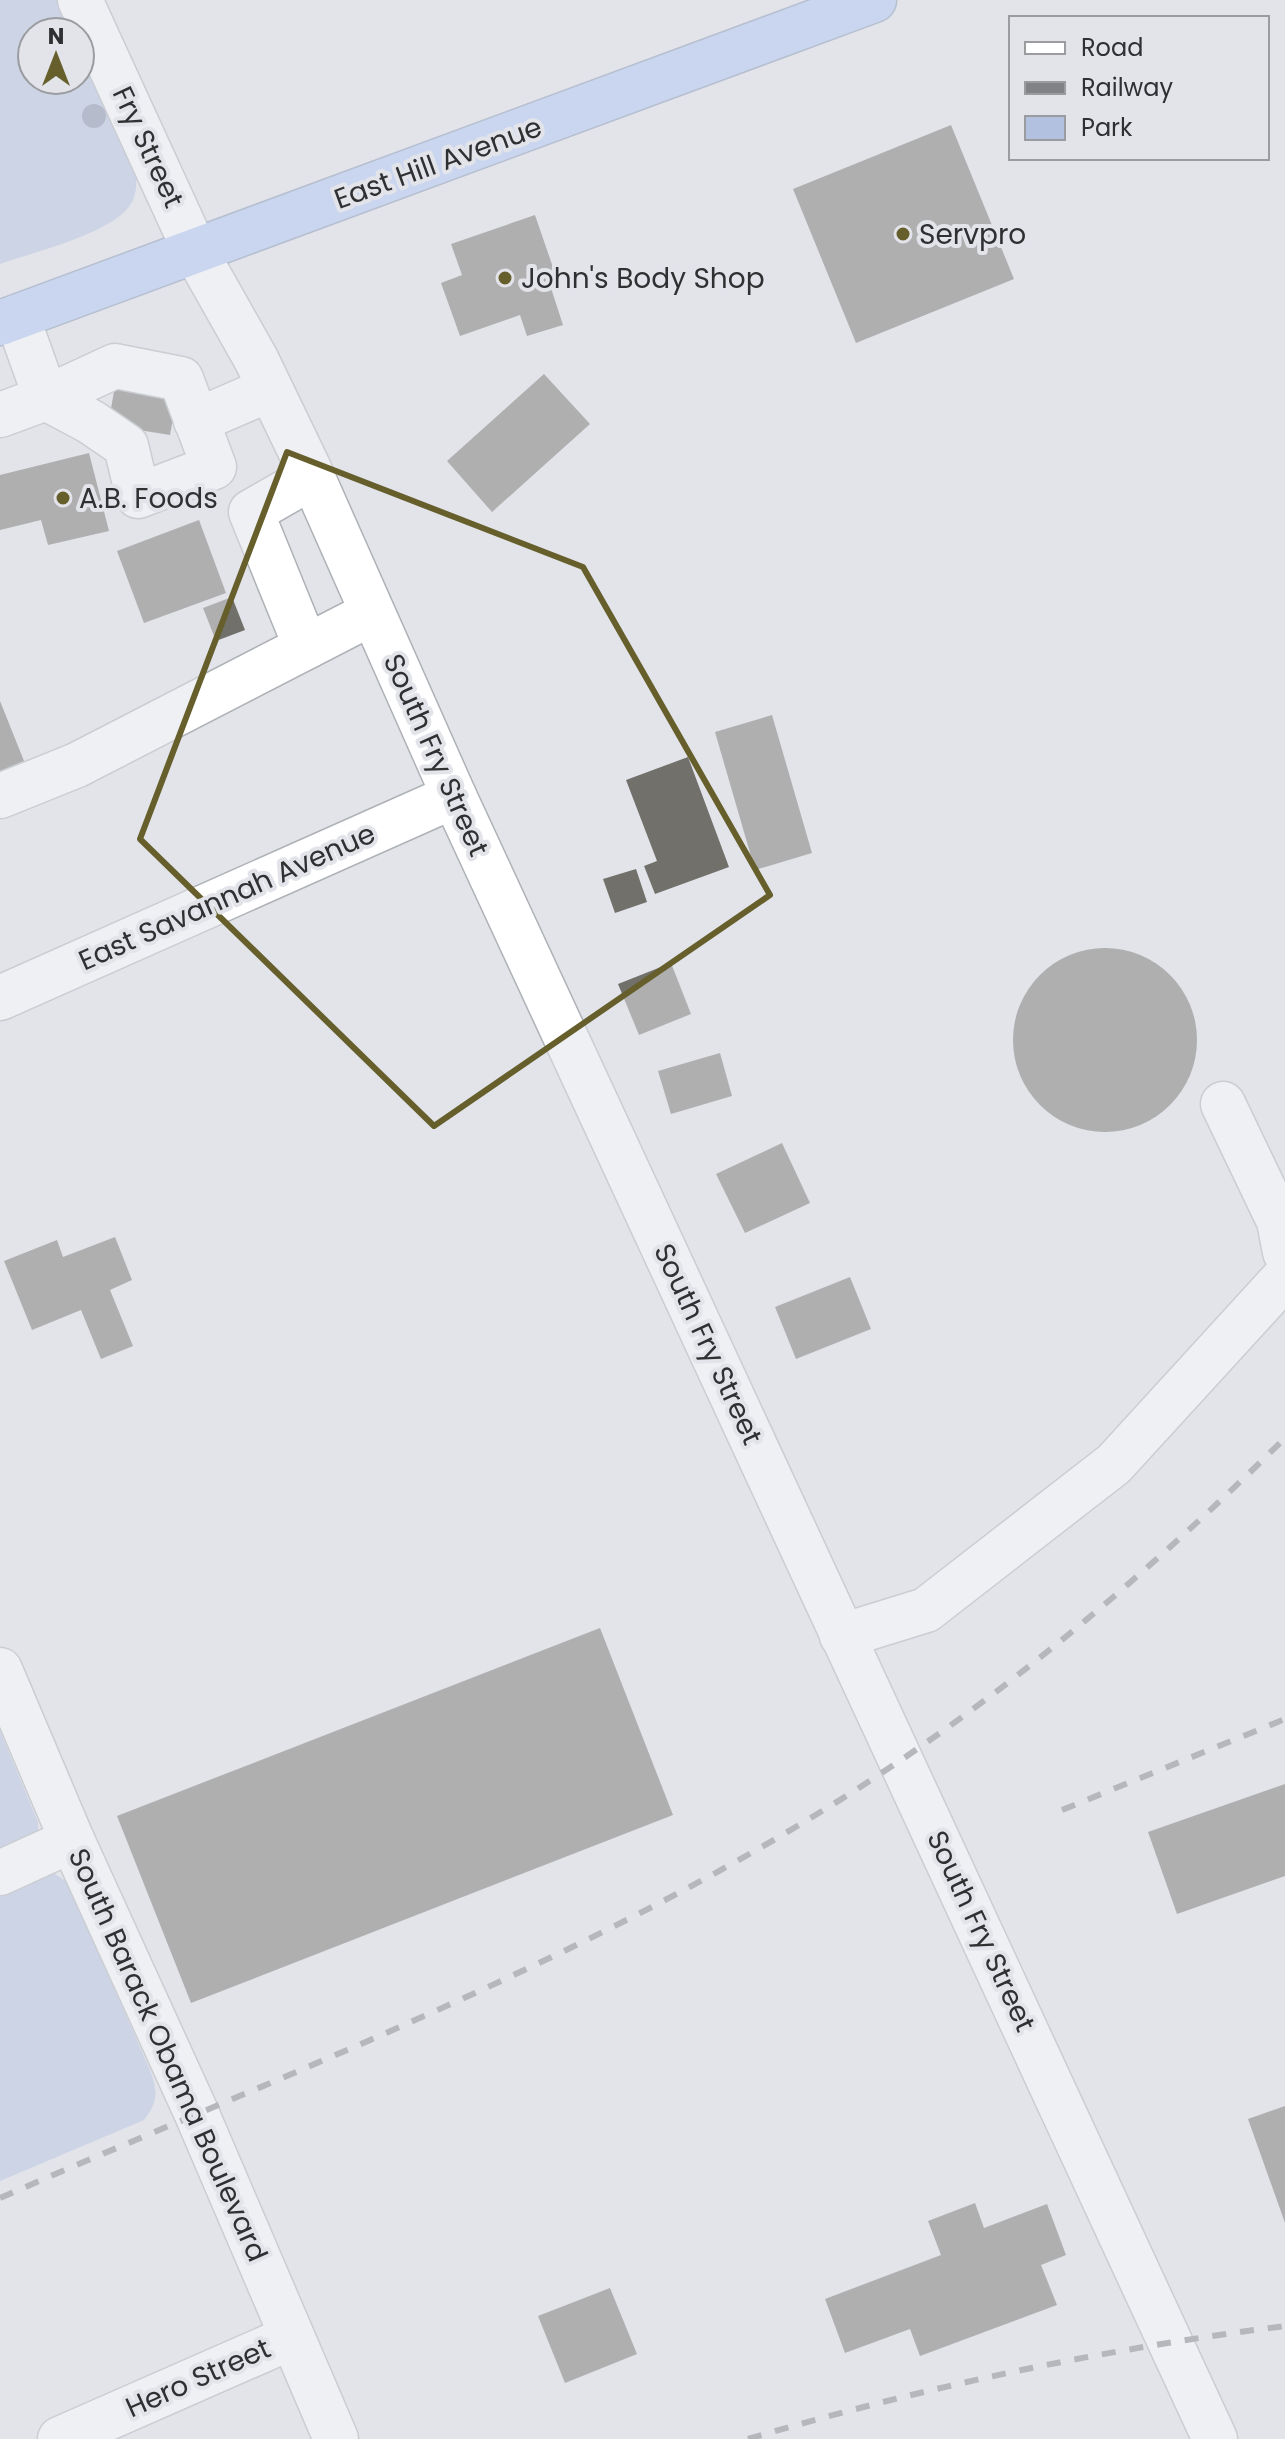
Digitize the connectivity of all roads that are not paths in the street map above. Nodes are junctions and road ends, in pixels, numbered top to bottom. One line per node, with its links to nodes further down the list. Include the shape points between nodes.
1 (80, 0): 4 (street, Fry Street)
2 (874, 0): 3 (highway, East Hill Avenue)
3 (831, 7): 4 (highway, East Hill Avenue)
4 (195, 251): 5 (highway, East Hill Avenue); 6 (street, South Fry Street)
5 (8, 320): 7 (street)
6 (270, 389): 9 (street); 10 (street, South Fry Street)
7 (46, 398): 8 (street); 9 (street, via 115,366 181,379); 9 (street, via 126,446 138,496 214,467)
8 (0, 415)
9 (196, 421)
10 (312, 477): 11 (street, South Fry Street); 12 (street, via 251,512)
11 (372, 613): 12 (street); 14 (street, South Fry Street)
12 (306, 647): 13 (street, via 77,765)
13 (0, 796)
14 (454, 796): 15 (street, East Savannah Avenue); 19 (street, South Fry Street)
15 (0, 998)
16 (1223, 1104): 17 (street, via 1279,1221)
17 (1285, 1252)
18 (1285, 1277): 19 (street, via 1114,1464 926,1610)
19 (842, 1636): 26 (street, South Fry Street)
20 (0, 1670): 21 (street, South Barack Obama Boulevard)
21 (72, 1840): 22 (street); 23 (street, South Barack Obama Boulevard)
22 (0, 1873)
23 (292, 2337): 24 (street, Hero Street); 25 (street, South Barack Obama Boulevard)
24 (60, 2439)
25 (336, 2439)
26 (1215, 2439)

